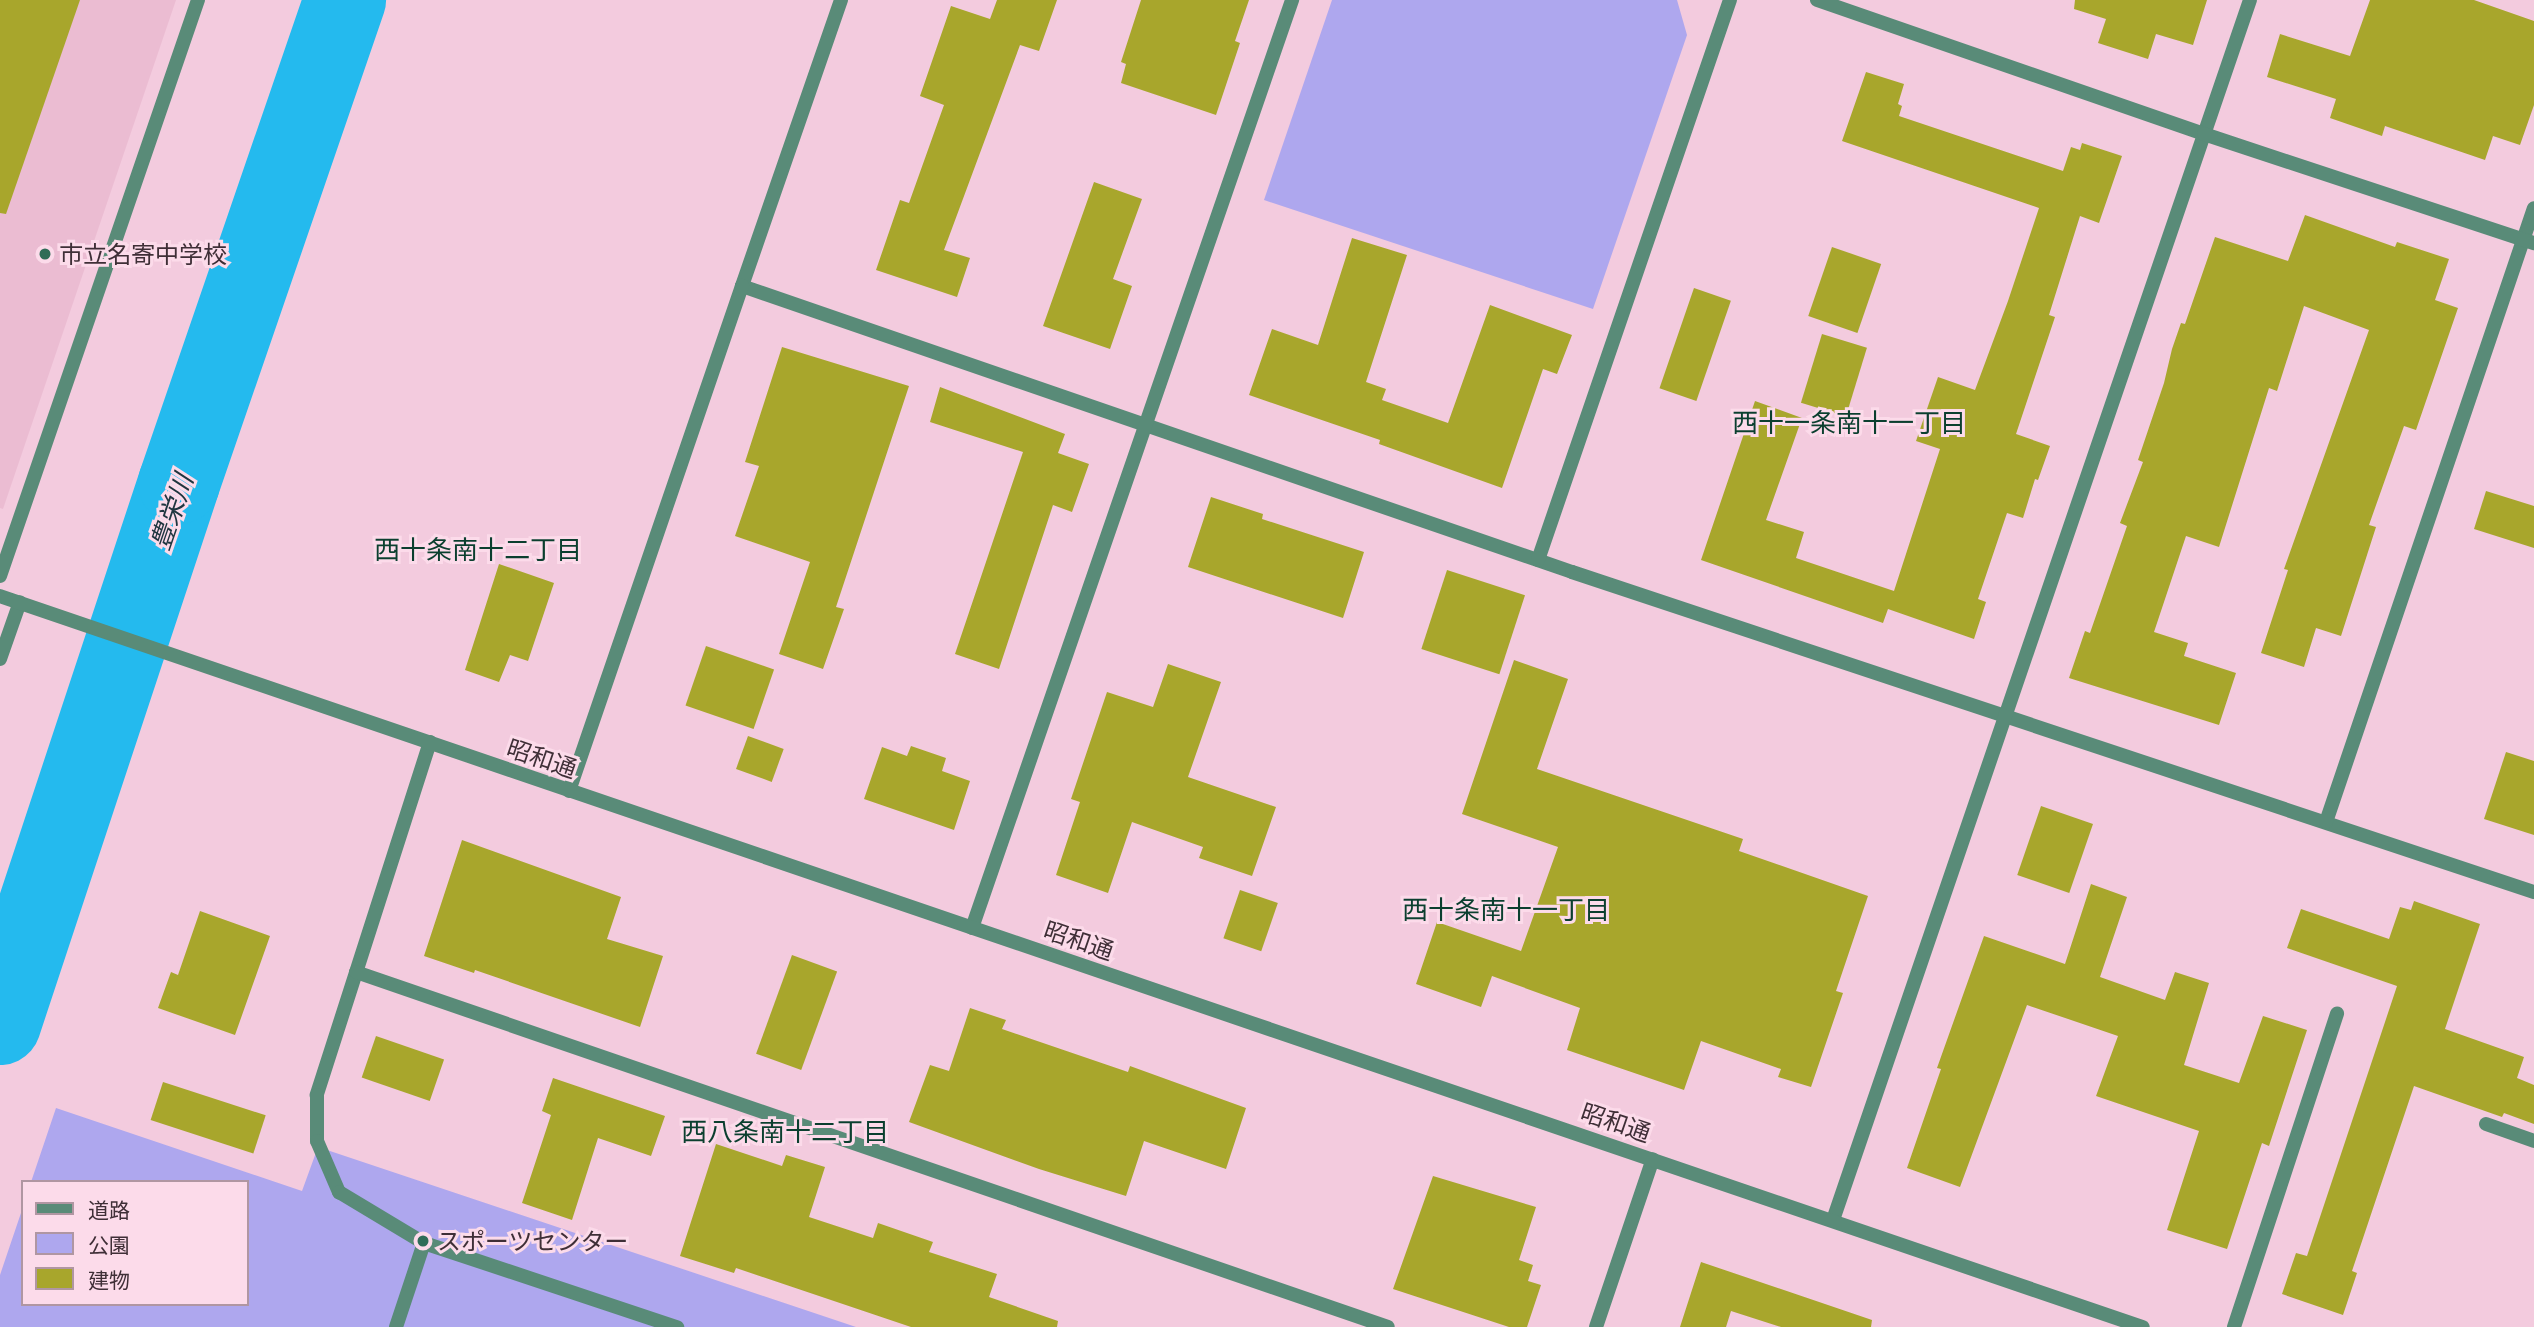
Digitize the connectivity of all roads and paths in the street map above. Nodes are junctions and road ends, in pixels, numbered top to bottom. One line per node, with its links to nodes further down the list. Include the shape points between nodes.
1 (198, 0): 13 (street)
2 (841, 0): 10 (street)
3 (1292, 0): 11 (street)
4 (1730, 0): 12 (street)
5 (1817, 0): 7 (street)
6 (2250, 0): 7 (street)
7 (2204, 134): 9 (street); 17 (street)
8 (2534, 208): 9 (street)
9 (2528, 241): 20 (street)
10 (742, 286): 11 (street); 19 (street)
11 (1145, 426): 12 (street); 22 (street)
12 (1538, 560): 17 (street)
13 (0, 576)
14 (0, 596): 15 (street, 昭和通)
15 (20, 602): 16 (street); 18 (street, 昭和通)
16 (0, 659)
17 (2007, 718): 20 (street); 28 (street)
18 (430, 742): 19 (street, 昭和通); 23 (street)
19 (569, 791): 22 (street, 昭和通)
20 (2326, 822): 21 (street)
21 (2534, 892)
22 (972, 928): 27 (street, 昭和通)
23 (356, 972): 29 (street, via 317,1095 317,1141 339,1192); 32 (street)
24 (2337, 1014): 35 (street)
25 (2486, 1124): 26 (street)
26 (2534, 1141)
27 (1653, 1159): 28 (street, 昭和通); 33 (street)
28 (1833, 1220): 34 (street, 昭和通)
29 (424, 1243): 30 (street); 31 (street)
30 (396, 1327)
31 (677, 1327)
32 (1388, 1327)
33 (1596, 1327)
34 (2143, 1327)
35 (2234, 1327)

